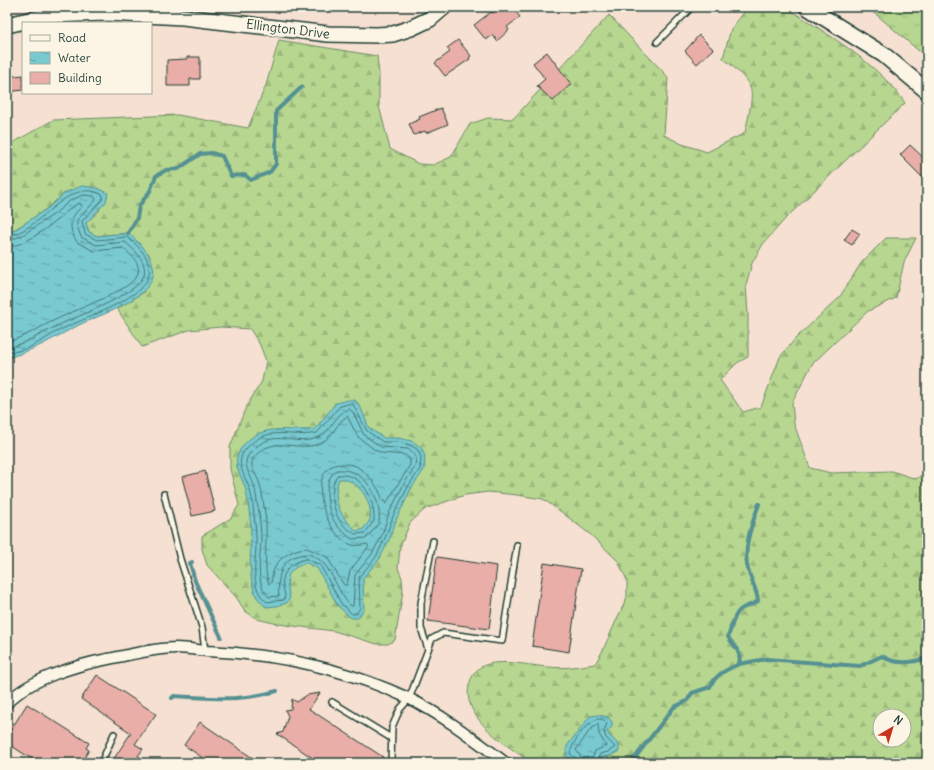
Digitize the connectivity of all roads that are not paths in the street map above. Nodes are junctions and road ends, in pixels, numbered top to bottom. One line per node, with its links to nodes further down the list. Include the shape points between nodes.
1 (444, 7): 4 (street, Ellington Drive, via 411,28 393,34 377,35 328,34 183,17 106,13 51,14)
2 (692, 7): 5 (lane)
3 (807, 7): 6 (street, via 884,55)
4 (7, 25)
5 (657, 42)
6 (927, 91)
7 (164, 494): 11 (lane, via 180,560 202,627)
8 (433, 541): 10 (lane, via 420,603 421,628)
9 (517, 545): 10 (lane, via 502,641 443,633 432,639)
10 (428, 649): 12 (lane)
11 (205, 651): 12 (street, via 254,654 299,662 342,674); 14 (street, via 176,648 81,664 29,687)
12 (408, 699): 16 (lane, via 400,709); 19 (street, via 451,724)
13 (332, 702): 16 (lane)
14 (7, 703)
15 (114, 734): 17 (lane)
16 (391, 738): 18 (lane)
17 (100, 763)
18 (391, 763)
19 (506, 763)

